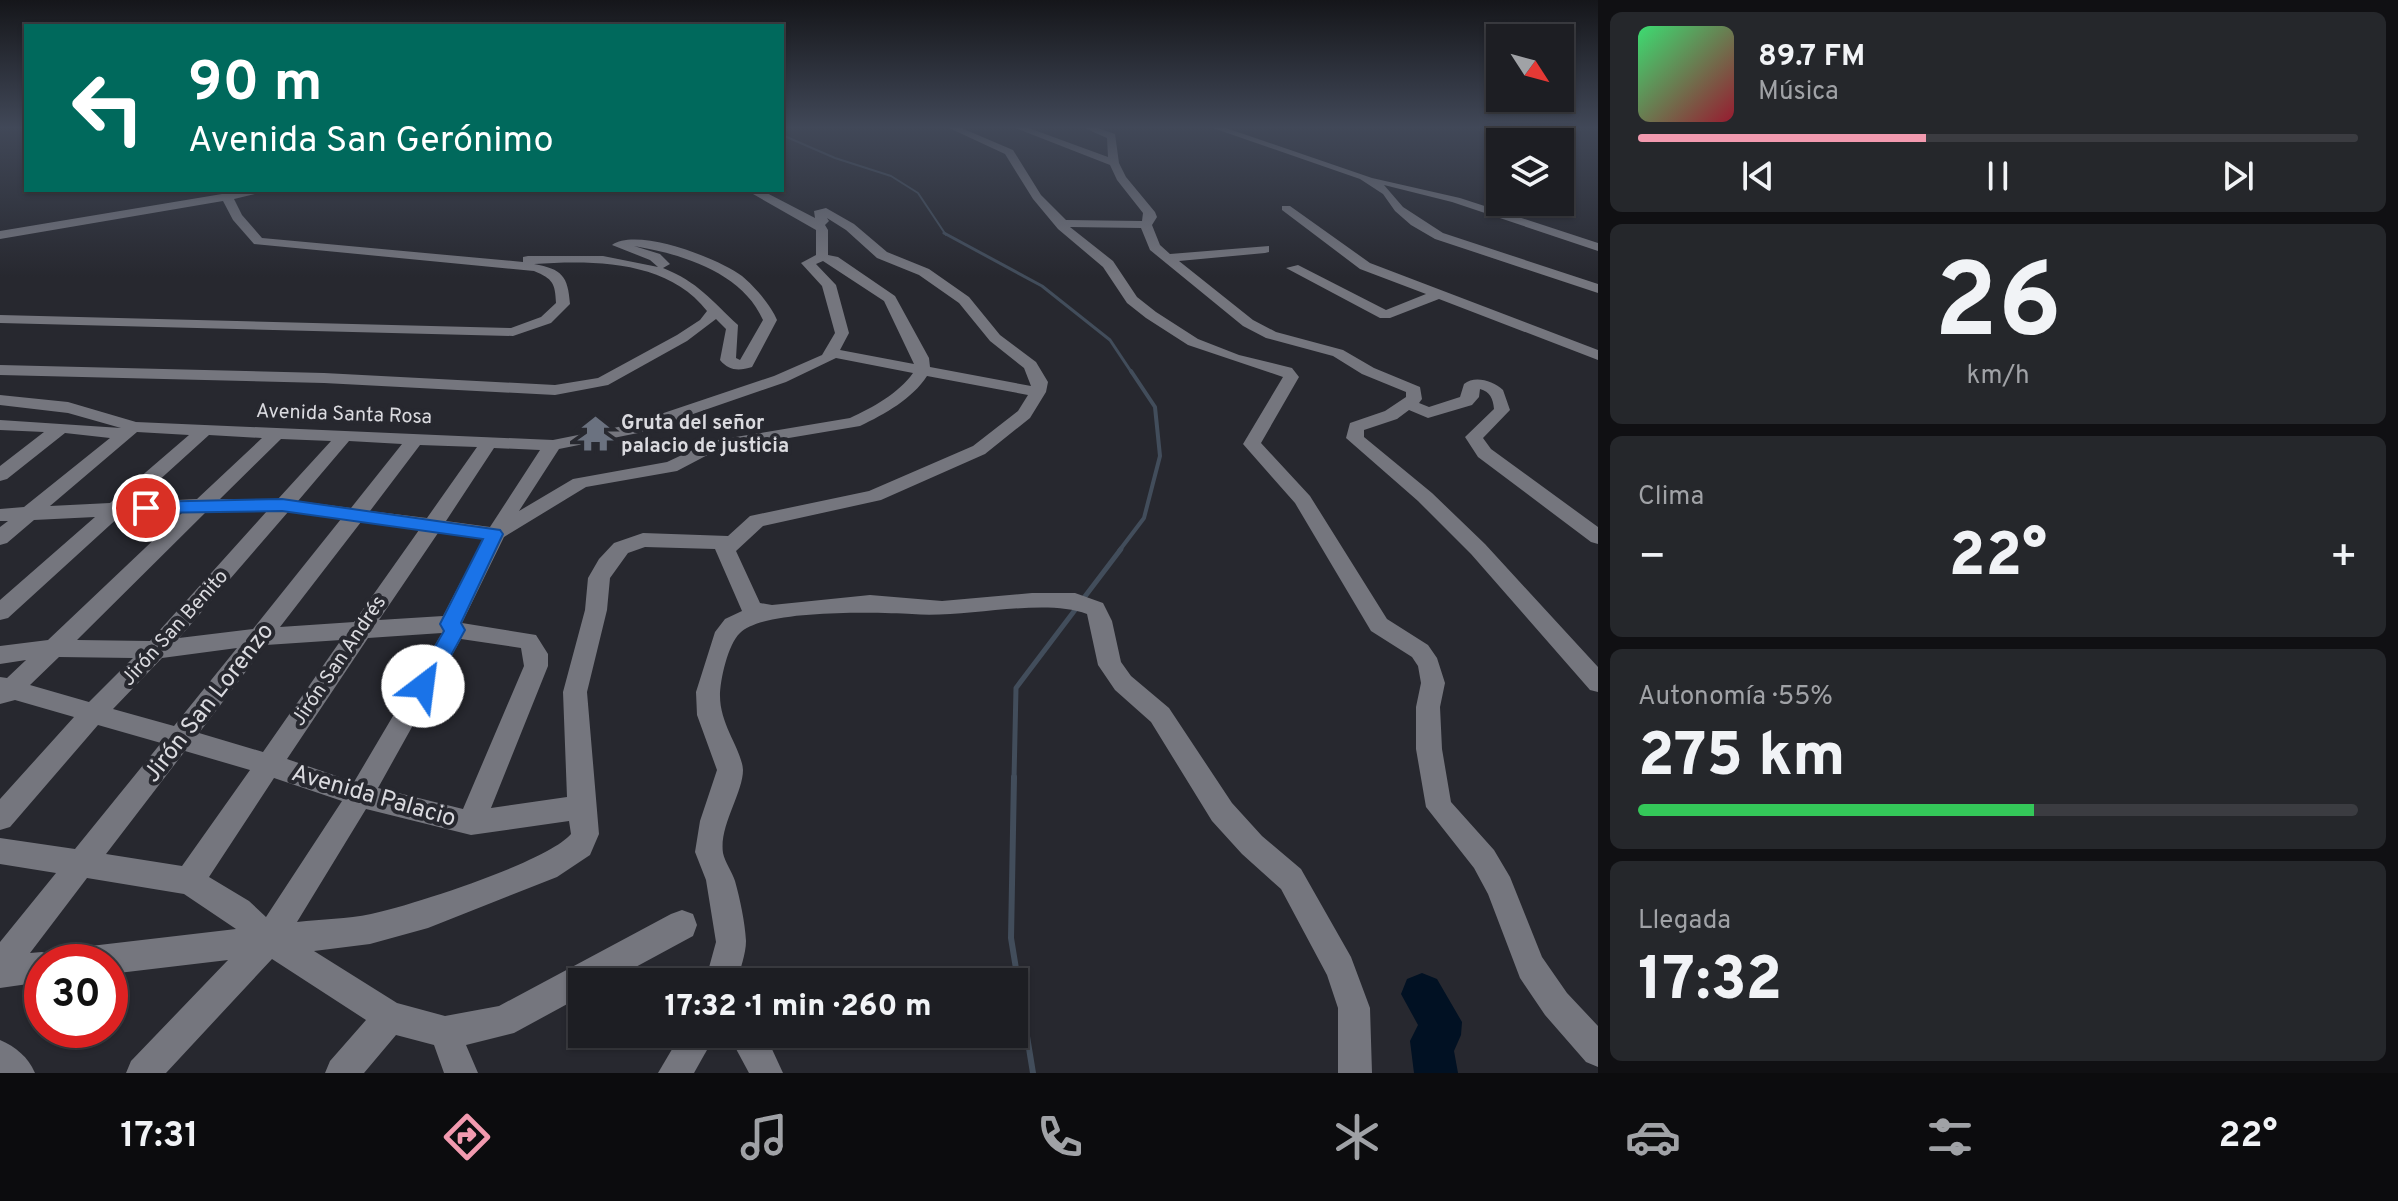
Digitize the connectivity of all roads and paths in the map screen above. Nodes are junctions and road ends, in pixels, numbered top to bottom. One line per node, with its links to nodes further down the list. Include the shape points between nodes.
1 (1025, 177): 9 (street)
2 (1121, 177): 10 (street, via 1149,212)
3 (1364, 177): 12 (street, via 1456,200); 19 (street, via 1439,236)
4 (757, 192): 8 (street)
5 (227, 194): 11 (street); 16 (street, via 258,241)
6 (795, 197): 8 (street)
7 (1286, 208): 20 (street, via 1365,266)
8 (819, 217): 14 (street); 29 (street, via 826,211 882,255 924,272 964,300 995,338 1030,365 1040,382)
9 (1063, 224): 10 (street); 83 (street, via 1108,264 1132,300 1151,315 1193,342 1291,377 1252,444 1303,500 1379,625 1405,640 1429,664 1429,749 1439,807 1484,859 1531,967)
10 (1146, 225): 15 (street, via 1151,243)
11 (0, 235)
12 (1598, 247)
13 (1265, 249): 15 (street)
14 (822, 257): 25 (street, via 808,263 829,285 842,333); 28 (street, via 890,299 921,358)
15 (1167, 258): 31 (street, via 1260,330 1326,348 1409,386 1415,396)
16 (508, 263): 18 (street, via 592,259); 23 (street, via 555,275 562,284 558,311 513,332)
17 (1293, 268): 20 (street, via 1385,315)
18 (684, 280): 21 (street); 21 (street, via 655,257 618,245 667,248 737,279 770,320 746,364 728,360 733,328)
19 (1598, 289)
20 (1439, 294): 26 (street)
21 (715, 311): 27 (street, via 682,338 602,382 555,390)
22 (0, 319): 23 (street)
23 (76, 322): 24 (street)
24 (0, 331)
25 (832, 353): 28 (street); 40 (street, Avenida Santa Rosa, via 780,379 651,423)
26 (1598, 355)
27 (0, 370)
28 (922, 371): 29 (street); 49 (street, via 912,386 854,422 712,446 671,467 580,483)
29 (1038, 392): 52 (street, via 1024,414 979,450 874,496 757,521)
30 (0, 400): 34 (street, via 116,419)
31 (1408, 404): 50 (street, via 1428,413 1466,401 1472,384 1495,389 1502,410 1474,437 1484,453); 61 (street, via 1356,427 1355,438 1478,549)
32 (0, 425): 33 (street)
33 (61, 427): 34 (street); 41 (street)
34 (129, 430): 35 (street, Avenida Santa Rosa); 45 (street)
35 (205, 430): 36 (street, Avenida Santa Rosa); 44 (street)
36 (278, 432): 37 (street, Avenida Santa Rosa); 42 (street)
37 (346, 434): 38 (street, Avenida Santa Rosa); 43 (street, Jirón San Benito)
38 (417, 437): 39 (street, Avenida Santa Rosa); 47 (street, Jirón San Lorenzo)
39 (490, 441): 40 (street, Avenida Santa Rosa); 48 (street, Jirón San Andrés)
40 (553, 445): 49 (street)
41 (0, 475)
42 (204, 505): 43 (street); 44 (street); 58 (street)
43 (282, 505): 47 (street); 59 (street, Jirón San Benito)
44 (117, 509): 45 (street); 53 (street)
45 (30, 513): 46 (street); 51 (street)
46 (0, 515)
47 (358, 515): 48 (street); 57 (street, Jirón San Lorenzo)
48 (430, 527): 49 (street); 56 (street, Jirón San Andrés)
49 (494, 534): 55 (street)
50 (1598, 537)
51 (0, 538)
52 (729, 543): 54 (street, via 725,550 752,610); 67 (street, via 643,540 621,548 606,564 575,692)
53 (0, 612)
54 (771, 613): 77 (street, via 733,625 723,638 708,692 709,715 730,770 709,852 720,880 731,942); 91 (street, via 870,603 942,609 1032,601 1085,605 1101,621 1110,665 1123,683 1160,715 1222,812 1291,879 1340,968 1354,1008)
55 (452, 627): 56 (street); 66 (street); 69 (street, via 528,641 536,654 536,666)
56 (358, 629): 57 (street); 65 (street, Jirón San Andrés)
57 (260, 637): 59 (street); 64 (street, Jirón San Lorenzo)
58 (53, 648): 59 (street); 60 (street); 62 (street)
59 (156, 650): 63 (street, Jirón San Benito)
60 (0, 655)
61 (1598, 683)
62 (3, 692): 63 (street, Avenida Palacio)
63 (91, 715): 64 (street, Avenida Palacio); 68 (street, Jirón San Benito)
64 (180, 739): 65 (street, Avenida Palacio); 71 (street, Jirón San Lorenzo)
65 (267, 764): 66 (street, Avenida Palacio); 72 (street, Jirón San Andrés)
66 (360, 796): 69 (street, Avenida Palacio); 74 (street)
67 (581, 807): 69 (street, Avenida Palacio); 74 (street, via 585,834 580,846 547,867 428,913 370,929)
68 (0, 818)
69 (471, 823)
70 (0, 851): 71 (street)
71 (80, 864): 72 (street); 78 (street, Jirón San Lorenzo)
72 (189, 881): 74 (street, via 239,911)
73 (682, 925): 80 (street, via 503,1022)
74 (269, 940): 75 (street); 79 (street); 86 (street)
75 (128, 957)
76 (24, 968): 78 (street)
77 (724, 968)
78 (0, 970)
79 (390, 1017): 80 (street); 87 (street)
80 (445, 1032): 88 (street)
81 (691, 1048): 89 (street)
82 (754, 1048): 90 (street)
83 (1598, 1050)
84 (0, 1057): 85 (street)
85 (18, 1073)
86 (143, 1073)
87 (342, 1073)
88 (461, 1073)
89 (675, 1073)
90 (766, 1073)
91 (1355, 1073)

